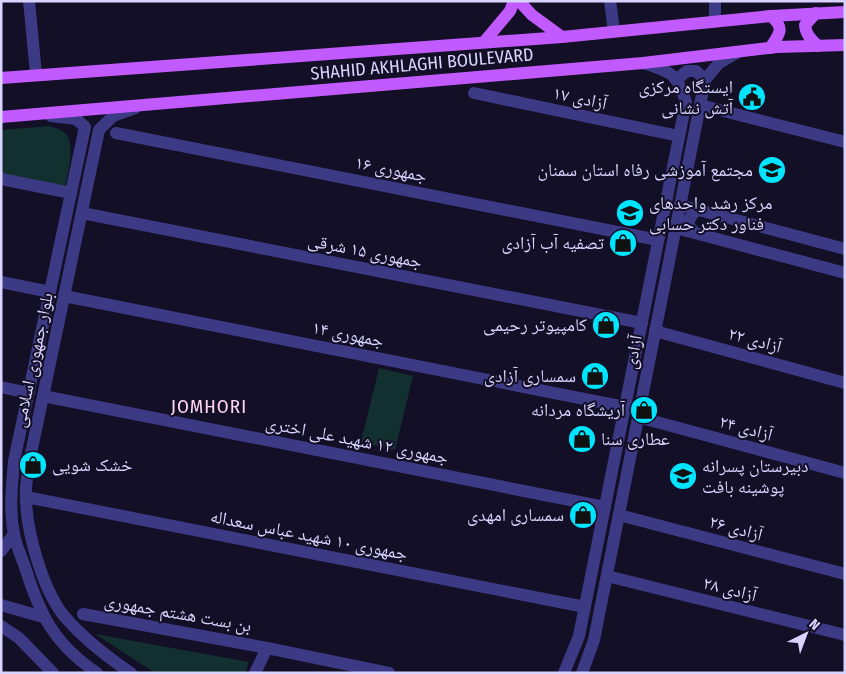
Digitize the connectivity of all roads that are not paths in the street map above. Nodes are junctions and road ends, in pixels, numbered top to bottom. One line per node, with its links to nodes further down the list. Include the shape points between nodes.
1 (29, 1): 18 (street)
2 (514, 1): 12 (main road, via 510,11)
3 (519, 1): 11 (main road)
4 (610, 1): 10 (street)
5 (715, 1): 9 (street)
6 (845, 12): 7 (main road, SHAHID AKHLAGHI BOULEVARD)
7 (816, 13): 8 (main road, SHAHID AKHLAGHI BOULEVARD); 14 (main road, via 805,25 809,38)
8 (771, 16): 9 (main road, SHAHID AKHLAGHI BOULEVARD); 15 (main road, via 780,28)
9 (715, 21): 10 (main road, SHAHID AKHLAGHI BOULEVARD)
10 (614, 31): 11 (main road, SHAHID AKHLAGHI BOULEVARD)
11 (562, 37): 12 (main road, SHAHID AKHLAGHI BOULEVARD)
12 (484, 42): 18 (main road, SHAHID AKHLAGHI BOULEVARD)
13 (845, 45): 14 (main road, SHAHID AKHLAGHI BOULEVARD)
14 (818, 46): 15 (main road, SHAHID AKHLAGHI BOULEVARD)
15 (770, 48): 16 (main road, SHAHID AKHLAGHI BOULEVARD)
16 (738, 52): 17 (main road, SHAHID AKHLAGHI BOULEVARD); 21 (street, via 720,63)
17 (644, 63): 20 (street, via 668,71); 24 (main road, SHAHID AKHLAGHI BOULEVARD)
18 (36, 74): 19 (main road, SHAHID AKHLAGHI BOULEVARD)
19 (1, 78)
20 (676, 80): 21 (street, via 687,71 696,72); 30 (street, آزادی, via 686,102)
21 (705, 80): 23 (street, آزادی)
22 (474, 94): 30 (street, آزادی ۱۷)
23 (700, 105): 31 (street); 34 (street, آزادی)
24 (143, 106): 25 (main road, SHAHID AKHLAGHI BOULEVARD); 28 (street, via 113,116)
25 (41, 114): 26 (main road, SHAHID AKHLAGHI BOULEVARD); 27 (street, via 76,119)
26 (1, 117)
27 (85, 127): 28 (street, via 93,123); 33 (street, بلوار جمهوری اسلامی)
28 (100, 130): 36 (street, بلوار جمهوری اسلامی)
29 (116, 133): 39 (street, جمهوری ۱۶)
30 (679, 136): 39 (street, آزادی)
31 (845, 142)
32 (1, 179): 33 (street)
33 (71, 193): 43 (street, بلوار جمهوری اسلامی)
34 (680, 205): 35 (street); 37 (street, آزادی)
35 (699, 210): 38 (street, via 688,222); 40 (street)
36 (82, 213): 44 (street, بلوار جمهوری اسلامی); 45 (street, جمهوری ۱۵ شرقی)
37 (676, 228): 38 (street); 46 (street, آزادی)
38 (695, 233): 41 (street)
39 (658, 240): 45 (street, آزادی)
40 (845, 249)
41 (845, 274)
42 (1, 282): 43 (street)
43 (50, 292): 51 (street, بلوار جمهوری اسلامی)
44 (64, 296): 52 (street, بلوار جمهوری اسلامی); 53 (street, جمهوری ۱۴)
45 (642, 323): 47 (street, آزادی)
46 (655, 331): 48 (street, آزادی); 49 (street, آزادی ۲۲)
47 (632, 372): 48 (street); 53 (street, آزادی)
48 (646, 375): 54 (street, آزادی)
49 (845, 383)
50 (1, 387): 51 (street)
51 (29, 393): 56 (street, بلوار جمهوری اسلامی)
52 (43, 396): 57 (street, بلوار جمهوری اسلامی, via 29,463); 58 (street, جمهوری ۱۲ شهید علی اختری)
53 (625, 407): 58 (street, آزادی)
54 (638, 417): 55 (street, آزادی ۲۴); 59 (street, آزادی)
55 (845, 473)
56 (6, 494): 60 (street, بلوار جمهوری اسلامی)
57 (26, 497): 65 (street, جمهوری ۱۰ شهید عباس سعداله); 73 (street, بلوار جمهوری اسلامی, via 29,530 47,588 64,615 105,656)
58 (605, 507): 65 (street, آزادی)
59 (619, 515): 62 (street, آزادی ۲۶); 63 (street, آزادی)
60 (14, 534): 61 (street); 67 (street, بلوار جمهوری اسلامی)
61 (1, 551)
62 (845, 574)
63 (606, 576): 69 (street, آزادی ۲۸); 77 (street, آزادی, via 594,640)
64 (1, 605): 67 (street)
65 (585, 608): 76 (street, آزادی, via 579,636)
66 (83, 614): 70 (street, بن بست هشتم جمهوری)
67 (43, 617): 72 (street, بلوار جمهوری اسلامی, via 58,640)
68 (1, 626): 71 (street, via 19,638)
69 (845, 635)
70 (267, 648): 74 (street, بن بست هشتم جمهوری); 75 (street, بن بست هشتم جمهوری)
71 (53, 673)
72 (97, 673)
73 (131, 673)
74 (254, 673)
75 (389, 673)
76 (564, 673)
77 (582, 673)

